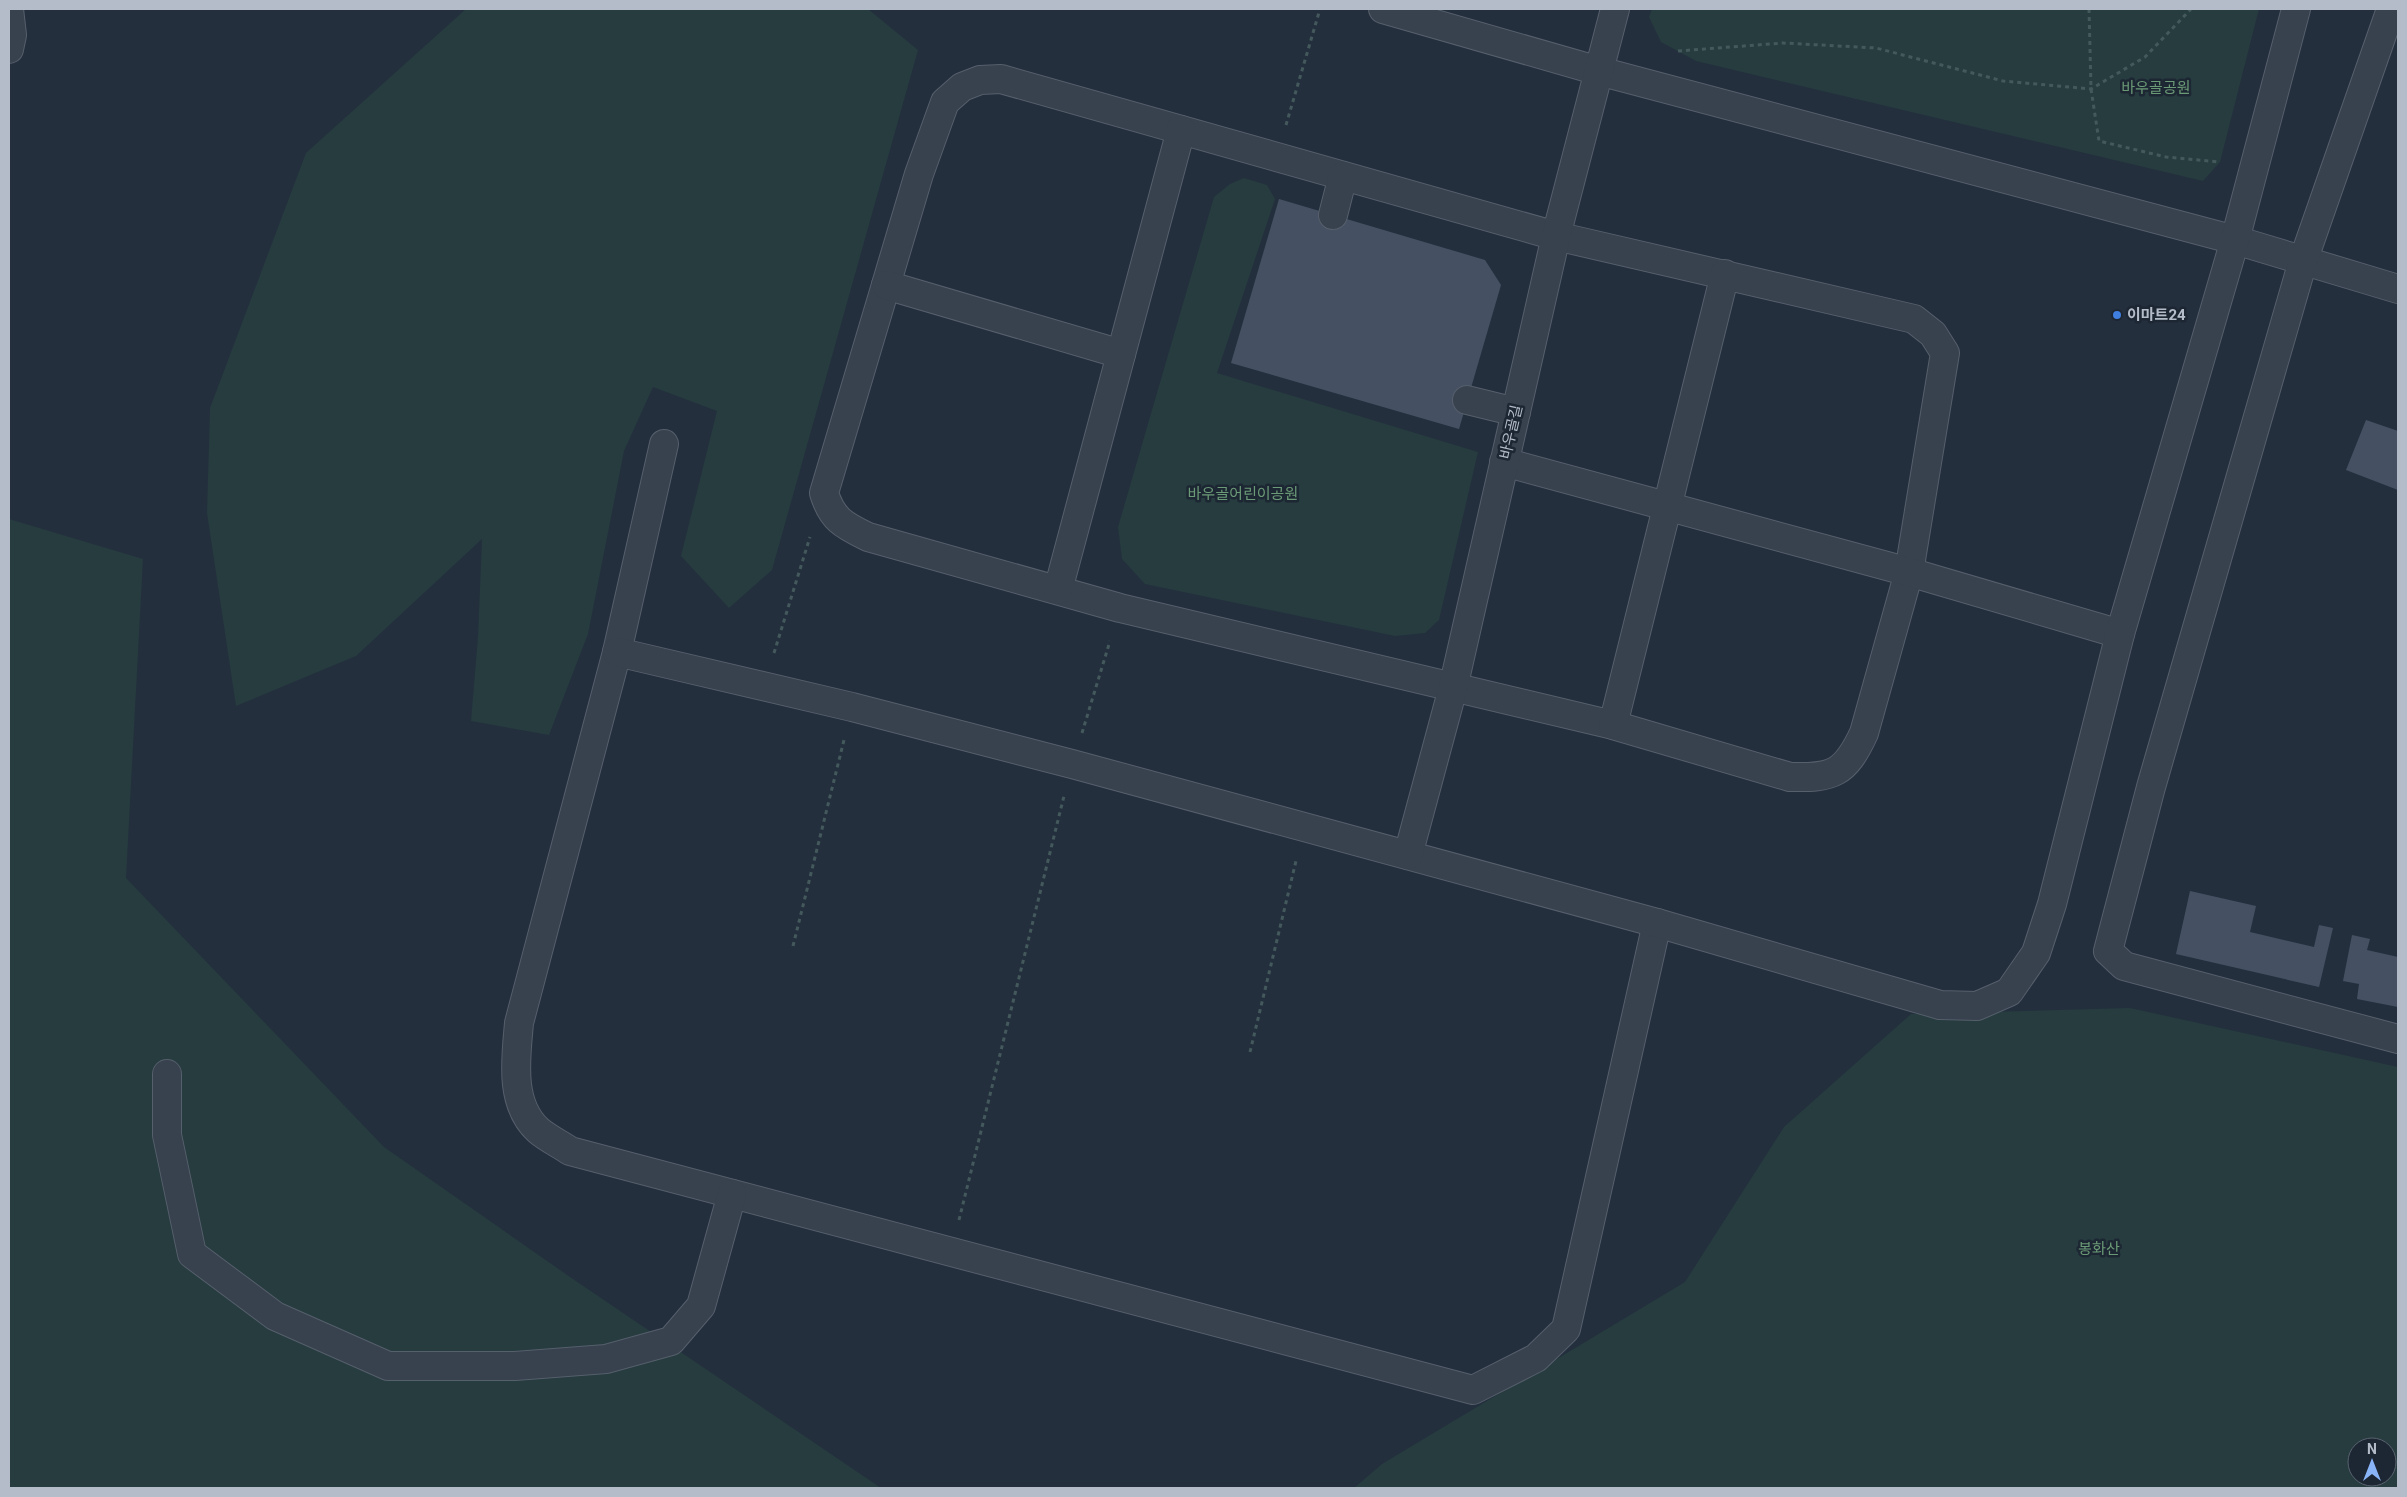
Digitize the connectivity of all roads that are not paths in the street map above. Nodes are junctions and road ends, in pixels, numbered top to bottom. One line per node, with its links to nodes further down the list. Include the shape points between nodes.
1 (9, 9): 6 (street, via 12,35)
2 (1383, 9): 7 (street)
3 (1615, 9): 7 (street, 바우골길)
4 (2296, 9): 12 (street)
5 (2391, 9): 13 (street)
6 (9, 49)
7 (1599, 72): 11 (street, 바우골길); 12 (street)
8 (1181, 130): 9 (street); 15 (street, via 1002,79 980,80 962,88 945,102); 17 (street)
9 (1343, 176): 10 (street); 11 (street)
10 (1333, 215)
11 (1556, 236): 14 (street); 19 (street, 바우골길)
12 (2235, 240): 13 (street); 25 (street)
13 (2303, 262): 16 (street); 31 (street, via 2151,787 2108,951 2124,966)
14 (1725, 274): 22 (street); 23 (street, via 1914,319 1933,334 1945,353)
15 (886, 285): 17 (street); 24 (street, via 824,493 830,511 868,537)
16 (2398, 289)
17 (1121, 354): 24 (street)
18 (1467, 400): 19 (street)
19 (1516, 412): 21 (street, 바우골길)
20 (664, 444): 26 (street)
21 (1504, 462): 22 (street); 27 (street, 바우골길)
22 (1666, 505): 23 (street); 28 (street)
23 (1909, 572): 25 (street); 28 (street, via 1864,733 1854,755 1837,771 1820,778 1790,777)
24 (1058, 590): 27 (street, via 1120,608)
25 (2120, 634): 30 (street, via 2052,904 2036,953 2009,992 1977,1006 1940,1005)
26 (617, 652): 29 (street, via 852,707); 33 (street, via 519,1023 516,1062 519,1096 525,1114 539,1130 570,1151)
27 (1453, 688): 28 (street); 29 (street, 바우골길)
28 (1613, 725)
29 (1408, 855): 30 (street)
30 (1657, 923): 33 (street, via 1566,1329 1536,1358 1472,1390)
31 (2398, 1039)
32 (167, 1074): 33 (street, via 167,1135 192,1254 275,1316 388,1366 515,1366 606,1359 671,1341 701,1306)
33 (732, 1194)

